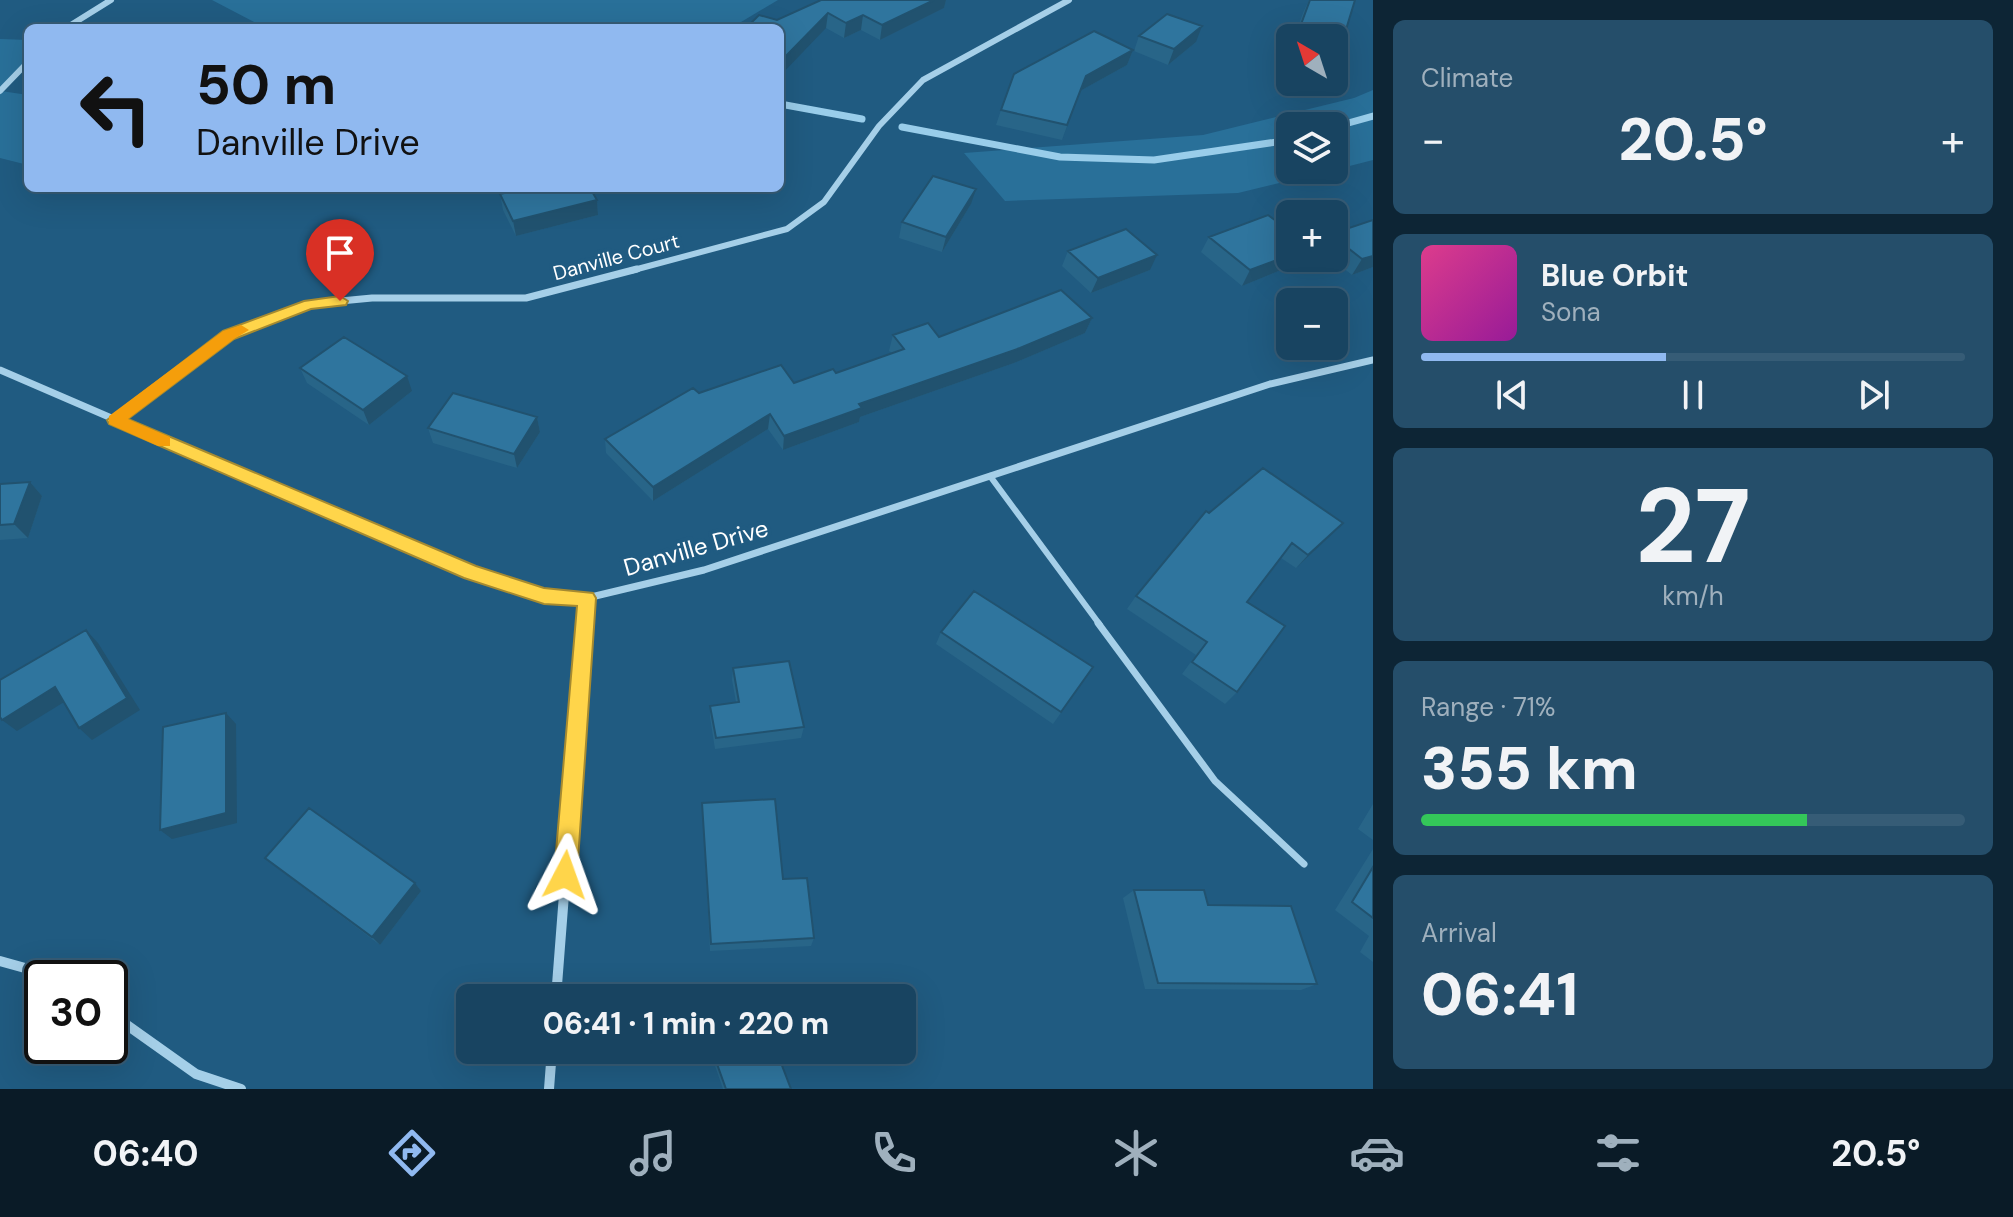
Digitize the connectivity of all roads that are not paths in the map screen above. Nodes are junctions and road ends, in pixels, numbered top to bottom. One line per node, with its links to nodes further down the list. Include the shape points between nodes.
1 (111, 0): 3 (street)
2 (1069, 0): 8 (street, Danville Court, via 923,80 879,126 824,202 787,229 526,298 372,298 309,304 228,335)
3 (72, 24)
4 (24, 66): 5 (street)
5 (0, 91)
6 (1373, 360): 9 (street, Danville Drive, via 1270,384)
7 (0, 370): 8 (street, Danville Drive)
8 (115, 420): 10 (street, Danville Drive, via 471,573 544,596)
9 (990, 476): 10 (street, Danville Drive, via 704,570); 11 (lane, via 1215,781)
10 (587, 598): 14 (street)
11 (1304, 864)
12 (0, 961): 13 (street)
13 (24, 968)
14 (557, 984)
15 (128, 1026): 17 (street, via 196,1074)
16 (551, 1064): 18 (street)
17 (241, 1089)
18 (549, 1089)

